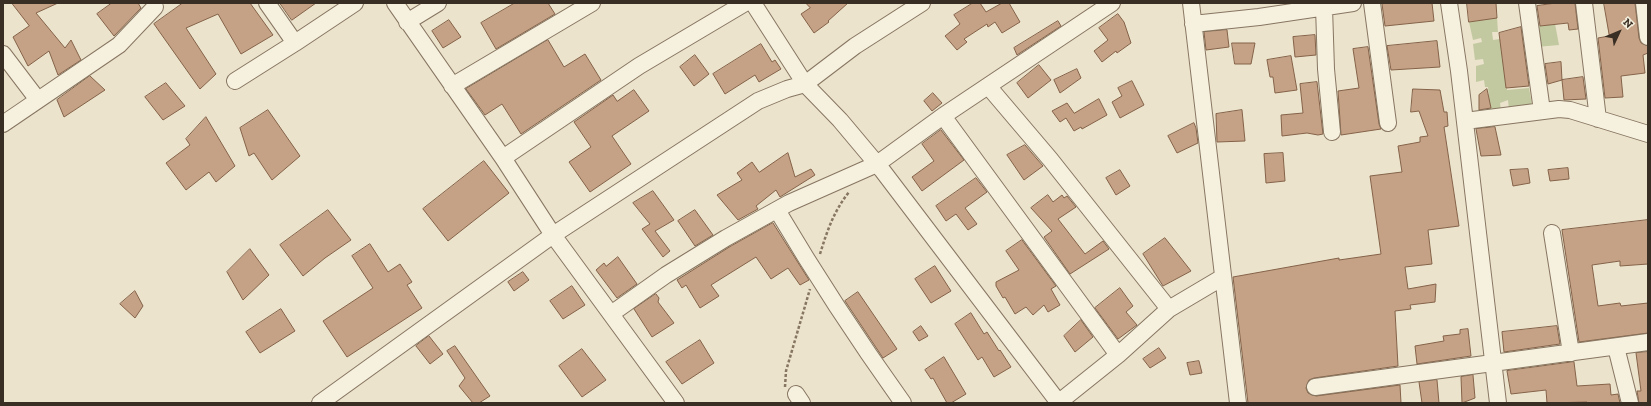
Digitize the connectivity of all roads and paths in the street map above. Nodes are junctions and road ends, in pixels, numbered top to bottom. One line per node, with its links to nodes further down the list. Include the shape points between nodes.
1 (267, 3): 22 (street)
2 (355, 3): 22 (street)
3 (395, 3): 19 (street)
4 (438, 3): 19 (street)
5 (592, 3): 26 (street)
6 (745, 3): 37 (street, via 639,66)
7 (752, 3): 25 (street)
8 (922, 3): 25 (street, via 855,46)
9 (1112, 3): 27 (street)
10 (1191, 3): 20 (street)
11 (1354, 3): 18 (street)
12 (1372, 3): 33 (street)
13 (1449, 3): 32 (street)
14 (1527, 3): 29 (street)
15 (1584, 3): 31 (street)
16 (1644, 3): 21 (street)
17 (155, 4): 28 (street, via 119,45)
18 (1324, 7): 20 (street); 35 (street)
19 (408, 22): 26 (street)
20 (1193, 24): 42 (street)
21 (1648, 37)
22 (295, 44): 24 (street)
23 (3, 54): 28 (street)
24 (235, 81)
25 (805, 84): 38 (street); 41 (street, via 758,101)
26 (452, 86): 37 (street)
27 (988, 86): 30 (street); 43 (street, via 1050,159)
28 (38, 100): 34 (street)
29 (1542, 111): 31 (street, via 1570,110); 32 (street)
30 (944, 116): 38 (street); 48 (street)
31 (1598, 119): 36 (street)
32 (1465, 121): 49 (street)
33 (1388, 123)
34 (3, 124)
35 (1332, 132)
36 (1648, 134)
37 (502, 158): 41 (street)
38 (877, 164): 39 (street); 54 (street)
39 (776, 210): 44 (street, via 666,275); 53 (street, via 815,273)
40 (1552, 233): 47 (street)
41 (553, 235): 44 (street); 51 (street)
42 (1223, 277): 43 (street); 55 (street)
43 (1169, 309): 48 (street)
44 (611, 314): 52 (street)
45 (1648, 342): 46 (street)
46 (1616, 347): 47 (street); 57 (street)
47 (1571, 353): 49 (street)
48 (1118, 354): 54 (street)
49 (1493, 364): 50 (street); 56 (street)
50 (1315, 387)
51 (320, 403)
52 (676, 403)
53 (903, 403)
54 (1059, 403)
55 (1238, 403)
56 (1498, 403)
57 (1630, 403)

